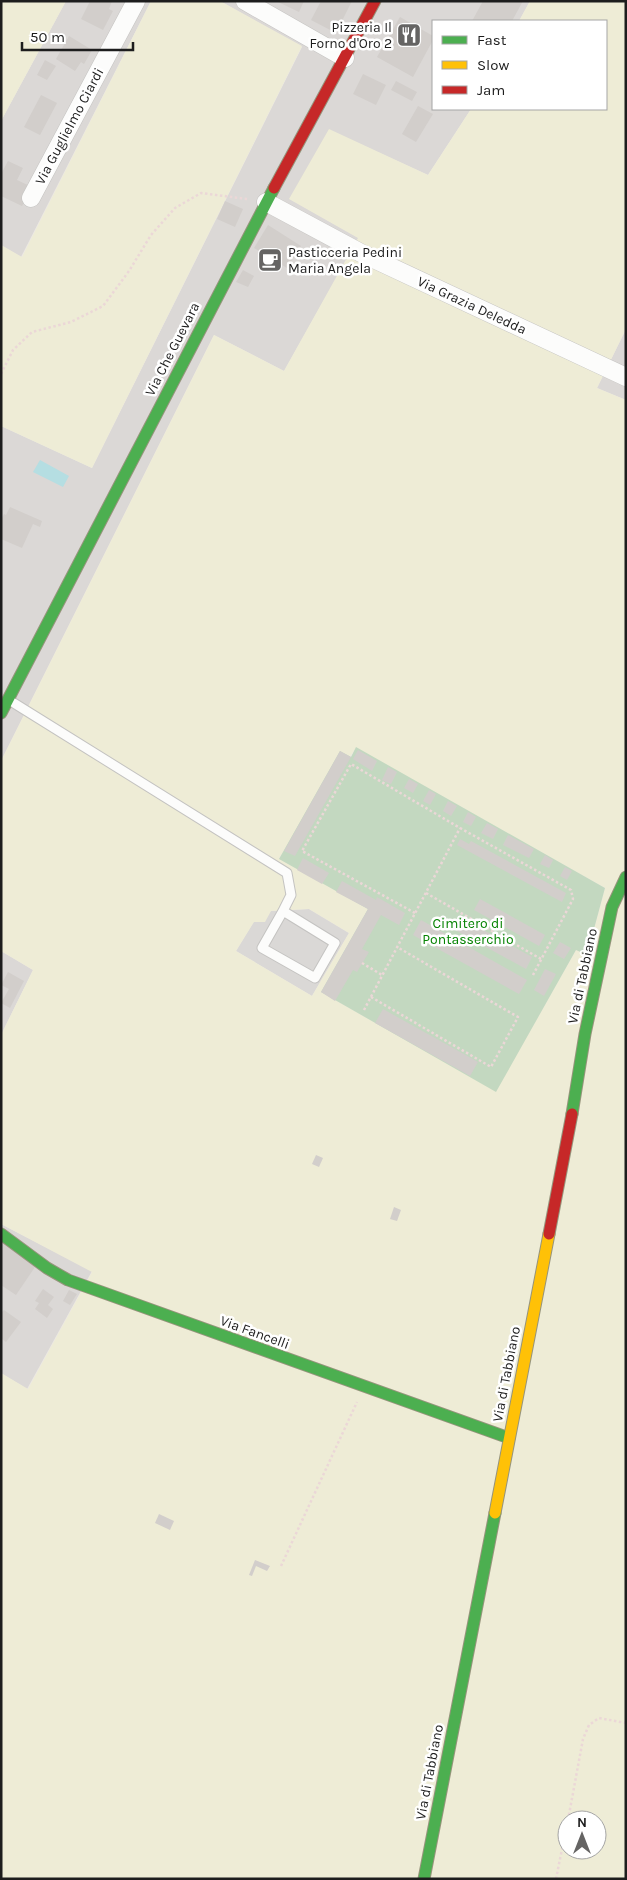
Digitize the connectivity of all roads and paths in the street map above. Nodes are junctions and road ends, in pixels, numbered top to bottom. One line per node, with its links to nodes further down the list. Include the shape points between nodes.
1 (136, 1): 5 (street, Via Guglielmo Ciardi)
2 (245, 1): 4 (street)
3 (375, 1): 4 (street, Via Che Guevara)
4 (345, 58): 6 (street, Via Che Guevara)
5 (31, 198)
6 (266, 202): 7 (path, via 201,193 175,208 151,235 103,306 71,322 32,332 13,350); 8 (street, Via Grazia Deledda, via 361,253); 9 (street, Via Che Guevara)
7 (1, 374)
8 (626, 377)
9 (8, 699): 10 (street, Via Che Guevara); 14 (lane, via 287,874 291,894)
10 (1, 713)
11 (460, 828): 13 (path); 15 (path, via 351,764 302,851); 17 (path, via 571,890 573,899)
12 (626, 877): 25 (street, Via di Tabbiano, via 612,907 585,1034)
13 (426, 893): 15 (path); 17 (path)
14 (283, 911): 14 (lane, via 335,943 315,978 262,948)
15 (415, 913): 16 (path)
16 (397, 947): 19 (path); 21 (path, via 518,1017 491,1067)
17 (542, 958): 20 (path)
18 (362, 963): 19 (path)
19 (383, 975): 21 (path)
20 (533, 975)
21 (371, 997): 22 (path)
22 (364, 1010)
23 (1, 1234): 24 (street, Via Fancelli, via 46,1268 68,1280)
24 (363, 1387): 25 (street, Via Fancelli); 26 (path)
25 (509, 1438): 30 (street, Via di Tabbiano)
26 (281, 1566)
27 (626, 1723): 28 (path, via 599,1718 589,1725 583,1739)
28 (569, 1810)
29 (560, 1860): 31 (path)
30 (424, 1879)
31 (556, 1879)

